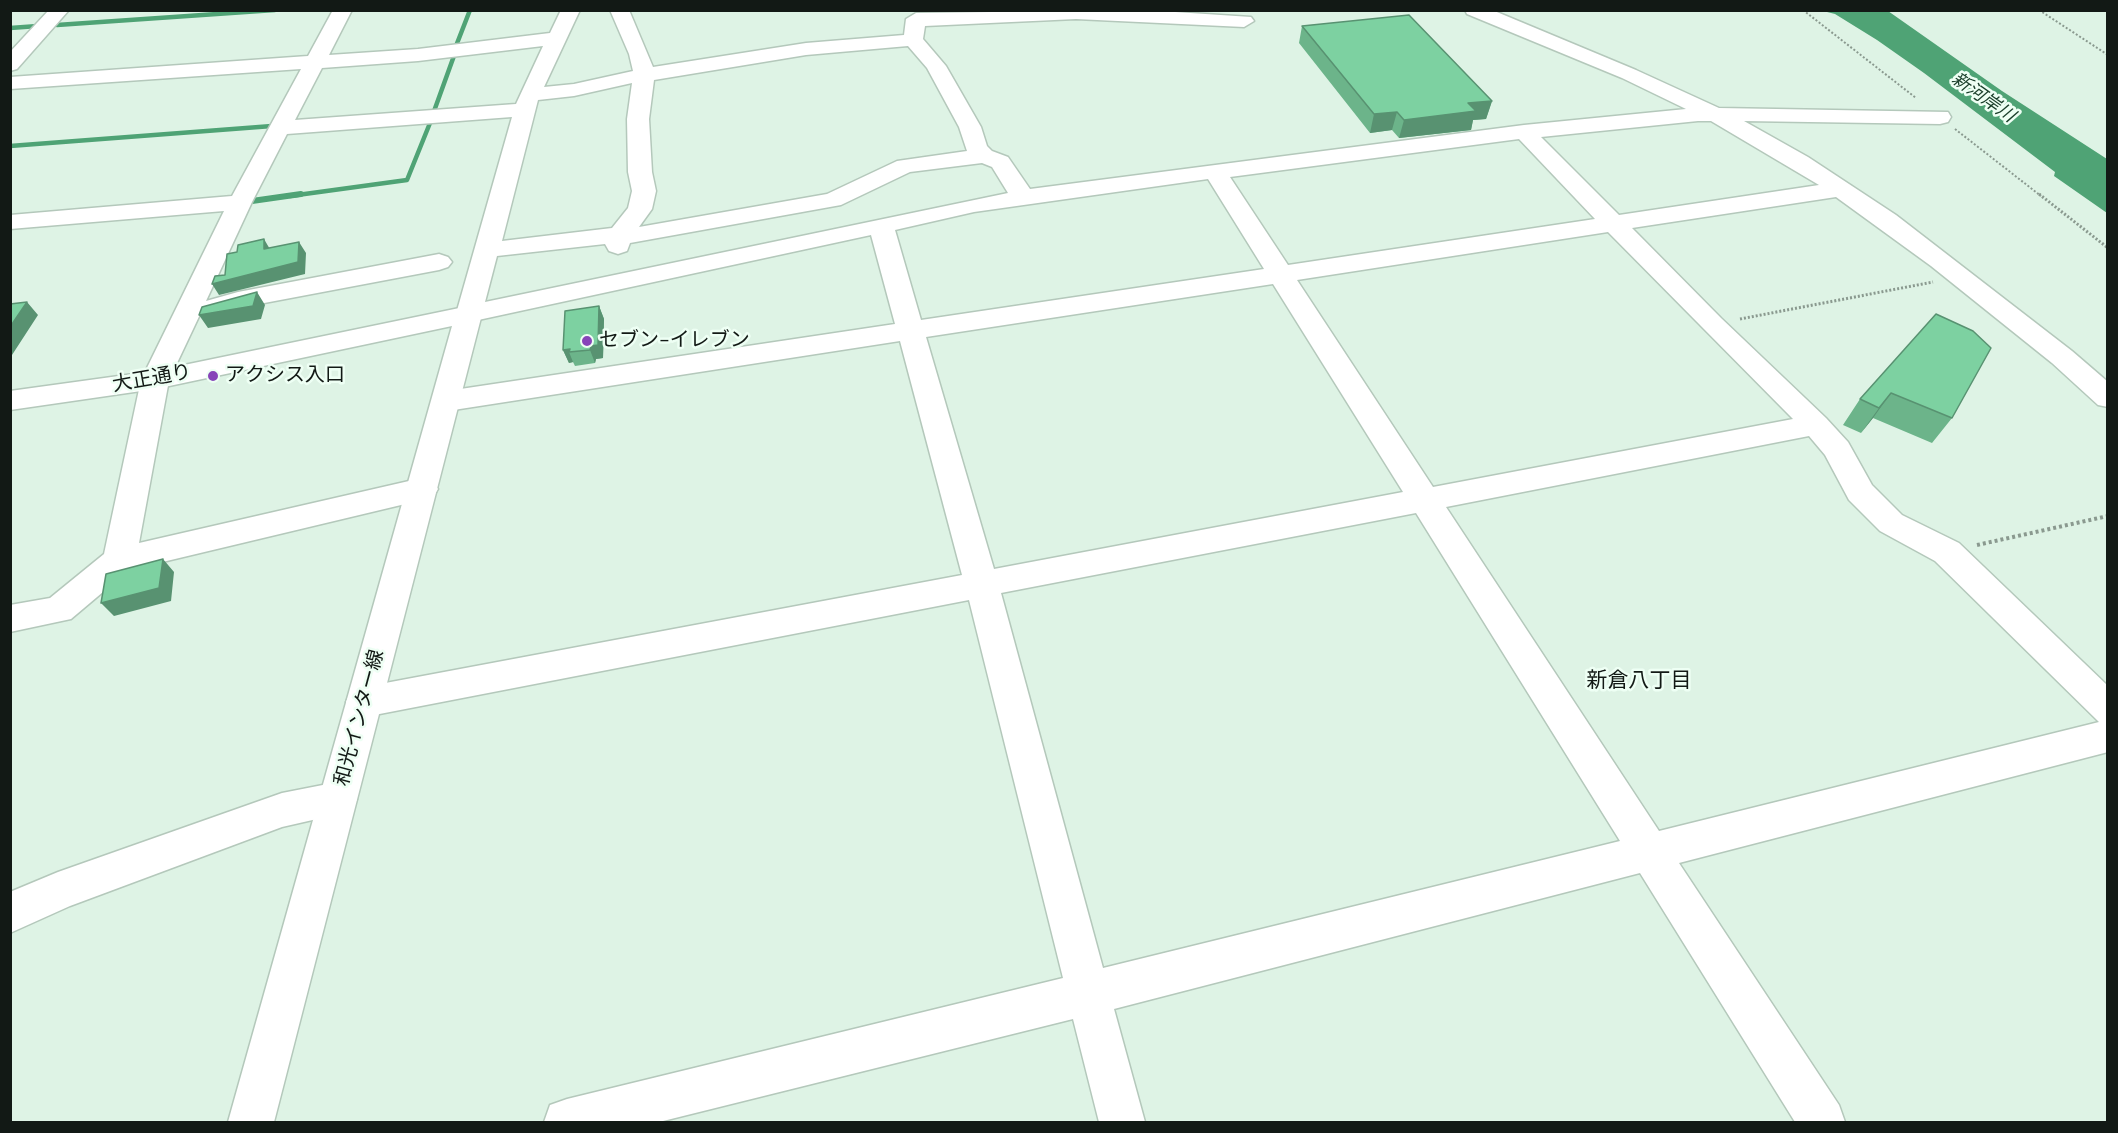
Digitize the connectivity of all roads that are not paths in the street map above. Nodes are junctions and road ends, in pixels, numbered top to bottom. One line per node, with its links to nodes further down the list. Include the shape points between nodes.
1 (60, 10): 10 (street)
2 (343, 10): 9 (street)
3 (571, 10): 8 (street, 和光インター線)
4 (620, 10): 11 (street)
5 (1474, 10): 14 (street)
6 (1244, 21): 7 (street, via 1076,13)
7 (915, 24): 11 (street, via 806,49); 18 (street, via 976,148)
8 (557, 38): 9 (street); 13 (street, 和光インター線)
9 (316, 61): 12 (street); 16 (street)
10 (10, 65)
11 (644, 75): 13 (street); 26 (street, via 638,119 644,191 640,210)
12 (10, 83)
13 (527, 102): 16 (street); 28 (street, 和光インター線)
14 (1713, 113): 15 (street); 17 (street, 大正通り); 20 (street)
15 (1940, 117)
16 (282, 128): 22 (street)
17 (1524, 132): 19 (street, 大正通り); 25 (street)
18 (984, 156): 21 (street, via 1000,162); 26 (street, via 905,166 833,200)
19 (1215, 172): 21 (street, 大正通り); 30 (street)
20 (1842, 189): 25 (street); 36 (street, via 2062,357)
21 (1021, 197): 24 (street, 大正通り)
22 (240, 202): 23 (street); 33 (street)
23 (20, 221): 27 (street)
24 (881, 225): 31 (street, 大正通り); 34 (street)
25 (1614, 225): 30 (street); 39 (street)
26 (618, 236): 28 (street); 31 (street)
27 (10, 246)
28 (486, 250): 32 (street, 和光インター線)
29 (439, 262): 33 (street, via 238,300)
30 (1283, 275): 34 (street); 41 (street)
31 (621, 280): 32 (street, 大正通り)
32 (469, 314): 35 (street, 大正通り); 38 (street, 和光インター線)
33 (185, 317): 35 (street)
34 (913, 332): 38 (street); 43 (street)
35 (155, 380): 37 (street, 大正通り); 42 (street)
36 (2108, 398)
37 (10, 401)
38 (447, 401): 40 (street, 和光インター線)
39 (1816, 425): 41 (street); 46 (street, via 1837,449 1860,492 1891,523 1947,552)
40 (422, 489): 42 (street); 45 (street, 和光インター線)
41 (1426, 501): 43 (street); 49 (street)
42 (119, 560): 44 (street, via 59,610)
43 (982, 586): 45 (street); 51 (street)
44 (10, 619)
45 (364, 702): 48 (street, 和光インター線)
46 (2108, 710)
47 (2108, 736): 49 (street)
48 (338, 799): 50 (street, via 282,810 58,891); 52 (street, 和光インター線)
49 (1649, 852): 51 (street); 55 (street)
50 (10, 913)
51 (1087, 994): 53 (street); 54 (street)
52 (251, 1122)
53 (567, 1122)
54 (1122, 1122)
55 (1822, 1122)

